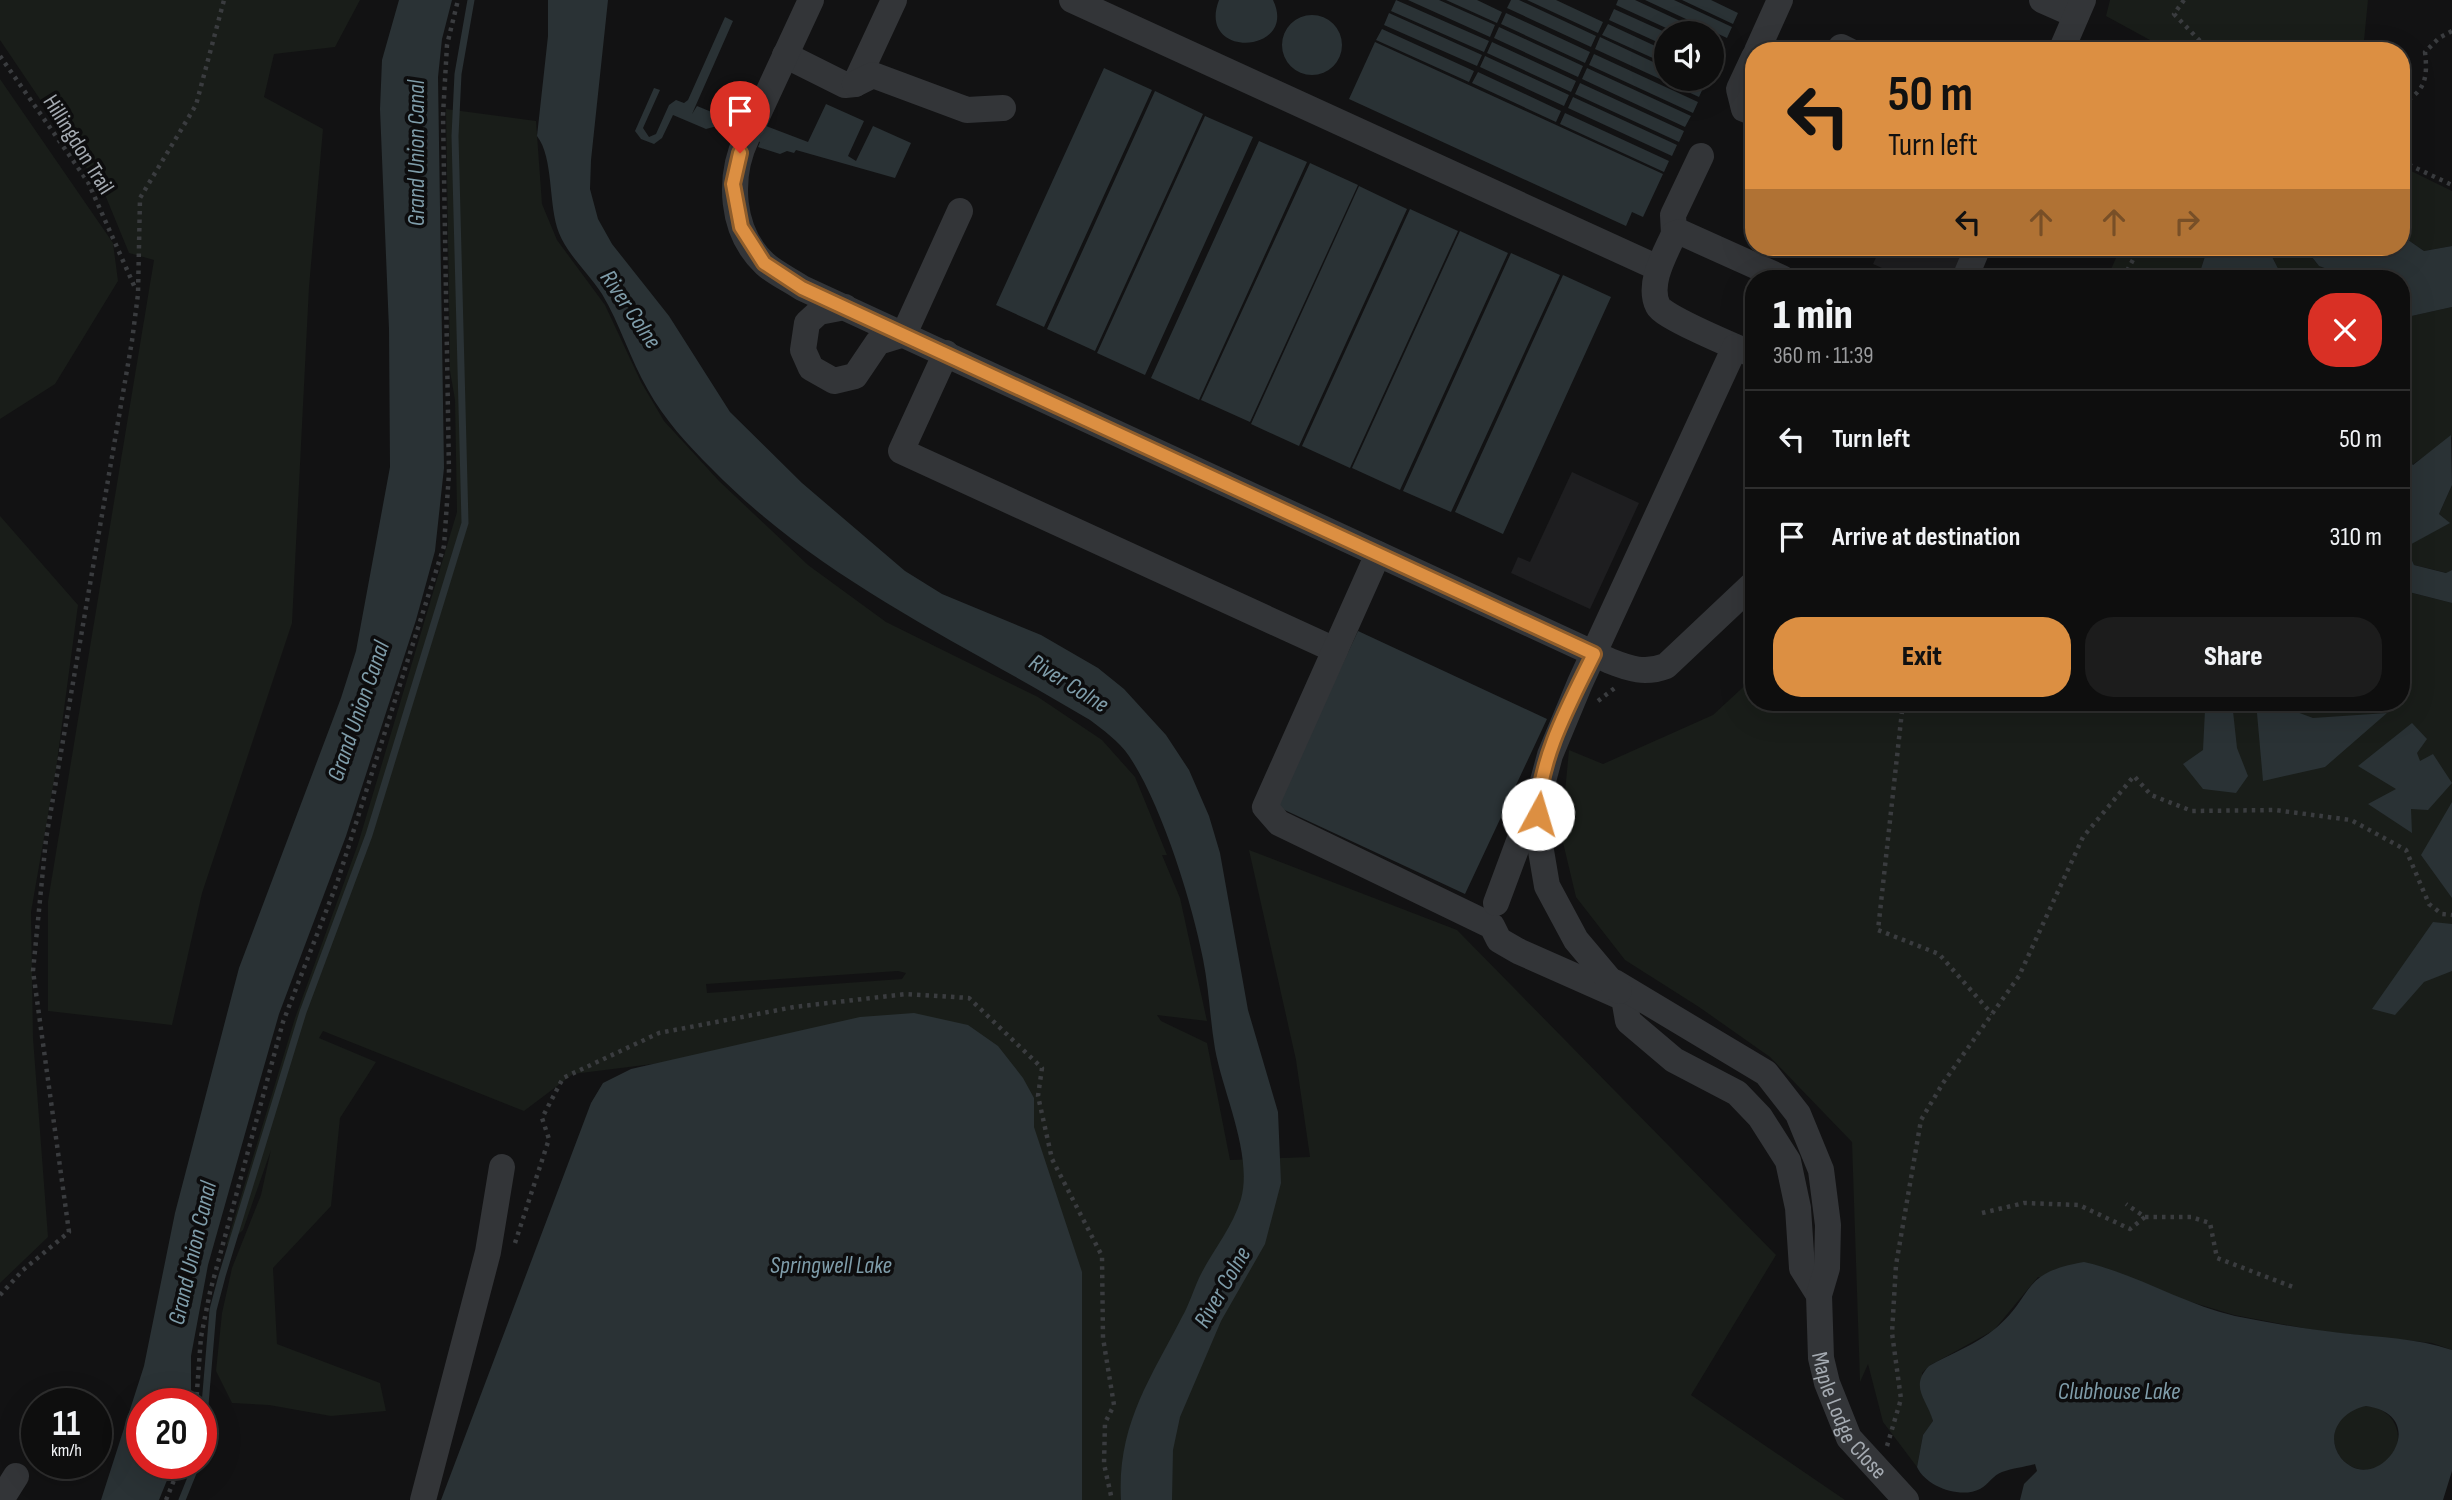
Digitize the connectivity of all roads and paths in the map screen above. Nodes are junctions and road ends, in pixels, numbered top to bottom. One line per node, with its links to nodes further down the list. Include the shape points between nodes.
1 (224, 0): 29 (path, via 196,105 140,198)
2 (458, 0): 54 (path, via 447,45 443,115 449,473 444,546 337,883 280,1034 209,1292)
3 (811, 0): 15 (street)
4 (894, 0): 18 (street)
5 (1072, 0): 9 (street)
6 (1780, 0): 12 (street)
7 (2042, 0): 10 (street)
8 (2184, 0): 14 (path, via 2174,14)
9 (1093, 6): 27 (street)
10 (2080, 8): 13 (street)
11 (2452, 31): 19 (path, via 2425,52 2428,74 2419,94)
12 (1760, 42)
13 (2065, 42)
14 (2201, 42)
15 (785, 55): 18 (street, via 845,85); 30 (street, via 740,153 733,184 741,227 764,263 802,288)
16 (0, 56): 29 (path, Hillingdon Trail, via 88,182)
17 (1745, 76): 21 (street, via 1739,89)
18 (855, 84): 20 (street, via 873,75 967,110)
19 (2410, 99)
20 (1003, 108)
21 (1745, 108)
22 (1701, 156): 26 (street, via 1673,215)
23 (2410, 165): 24 (path)
24 (2452, 185)
25 (960, 211): 31 (street)
26 (1674, 234): 27 (street); 28 (street, via 1680,232)
27 (1658, 268): 32 (street, via 1656,297 1664,313)
28 (1764, 270)
29 (138, 294): 53 (path, via 46,839 33,971 69,1232)
30 (845, 307): 31 (street); 31 (street, via 819,312 807,323 803,351 811,368 834,381 855,376 878,342)
31 (904, 334): 33 (street)
32 (1744, 351): 37 (street)
33 (946, 353): 34 (street); 36 (street, via 901,452)
34 (1378, 554): 36 (street); 37 (street)
35 (1745, 591): 37 (street, via 1666,666 1634,670)
36 (1335, 650): 43 (street, via 1265,807 1279,823)
37 (1594, 654): 41 (street)
38 (1626, 686): 39 (path, via 1615,687)
39 (1588, 709)
40 (1902, 711): 46 (path, via 1878,930 1939,954)
41 (1543, 777): 42 (street, via 1538,832); 43 (street)
42 (1548, 886): 43 (street, via 1523,881 1507,889); 45 (street, via 1576,940)
43 (1494, 914): 45 (street, via 1499,940)
44 (2452, 915): 46 (path, via 2429,904 2406,850 2351,821 2275,810 2192,811 2151,795 2134,776 2083,837 2019,976)
45 (1618, 989): 55 (street, Maple Lodge Close, via 1628,1021 1674,1060 1737,1093 1760,1117 1788,1161 1798,1208 1802,1268 1819,1306 1821,1358 1849,1438)
46 (1992, 1014): 55 (path, via 1921,1121 1896,1265 1892,1334 1901,1399)
47 (502, 1167): 61 (street, via 488,1252)
48 (2126, 1204): 50 (path)
49 (1982, 1213): 50 (path, via 2024,1203 2079,1205 2130,1229)
50 (2145, 1217): 52 (path, via 2191,1217 2210,1223 2217,1258)
51 (514, 1247): 62 (path, via 549,1139 542,1118 563,1077 659,1033 794,1007 906,994 969,998 1042,1068 1038,1096 1052,1159 1102,1256 1103,1338 1114,1405 1105,1423 1104,1464)
52 (2293, 1287)
53 (0, 1295)
54 (197, 1388)
55 (1879, 1472): 58 (street, Maple Lodge Close)
56 (16, 1476): 59 (street)
57 (175, 1479): 60 (path)
58 (1899, 1498)
59 (1, 1500)
60 (166, 1500)
61 (423, 1500)
62 (1112, 1500)

